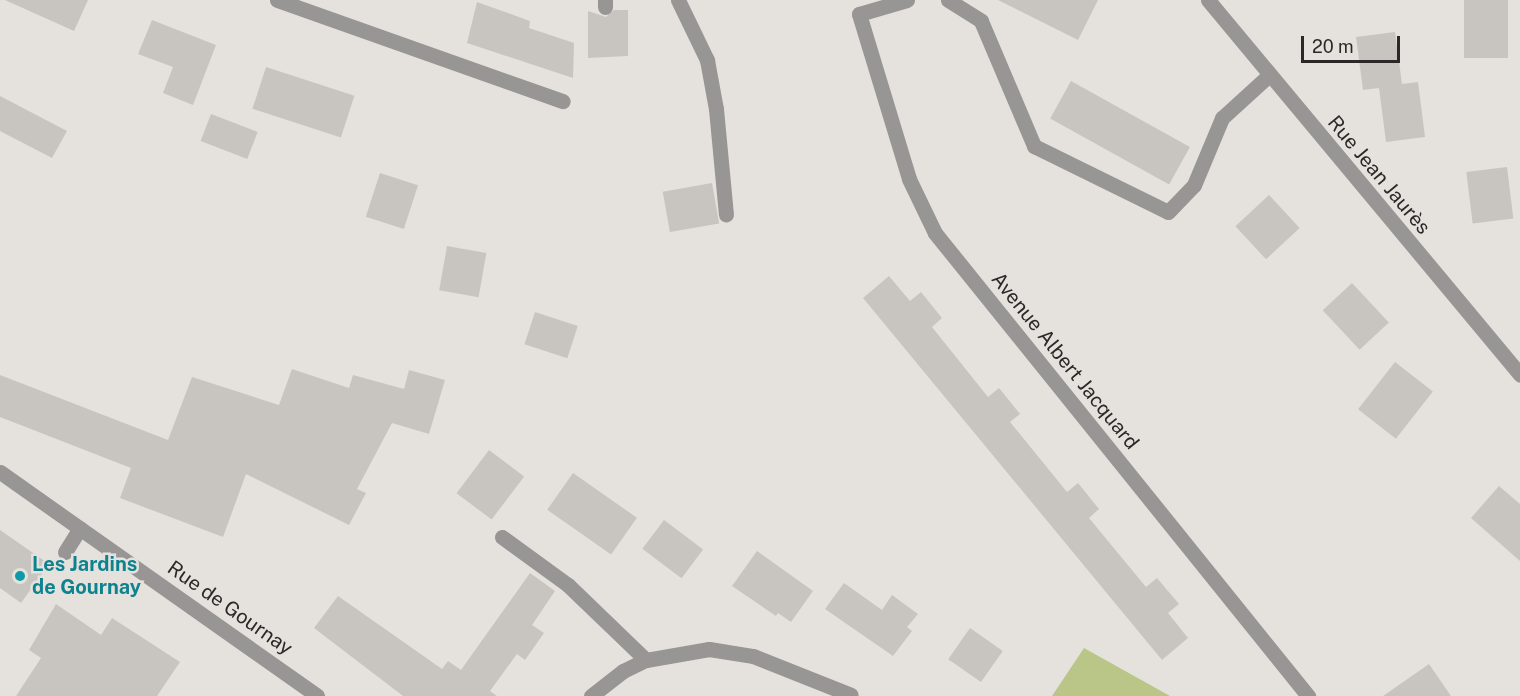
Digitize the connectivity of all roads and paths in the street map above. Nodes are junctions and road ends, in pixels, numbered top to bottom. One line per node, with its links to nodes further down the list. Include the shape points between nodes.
1 (277, 0): 7 (street)
2 (678, 0): 8 (street, via 707,60)
3 (907, 0): 18 (street, Avenue Albert Jacquard, via 859,14 909,179 935,233)
4 (948, 0): 6 (street, via 981,21 1034,146 1168,212 1194,185 1222,118)
5 (1208, 0): 6 (street, Rue Jean Jaurès)
6 (1268, 75): 9 (street, Rue Jean Jaurès)
7 (563, 101)
8 (726, 215)
9 (1520, 375)
10 (0, 472): 11 (street, Rue de Gournay)
11 (80, 528): 13 (street); 16 (street, Rue de Gournay)
12 (501, 537): 14 (street, via 568,585)
13 (64, 552)
14 (646, 660): 15 (street, via 689,650 735,652); 17 (street, via 623,671)
15 (852, 695)
16 (317, 696)
17 (591, 696)
18 (1308, 696)

